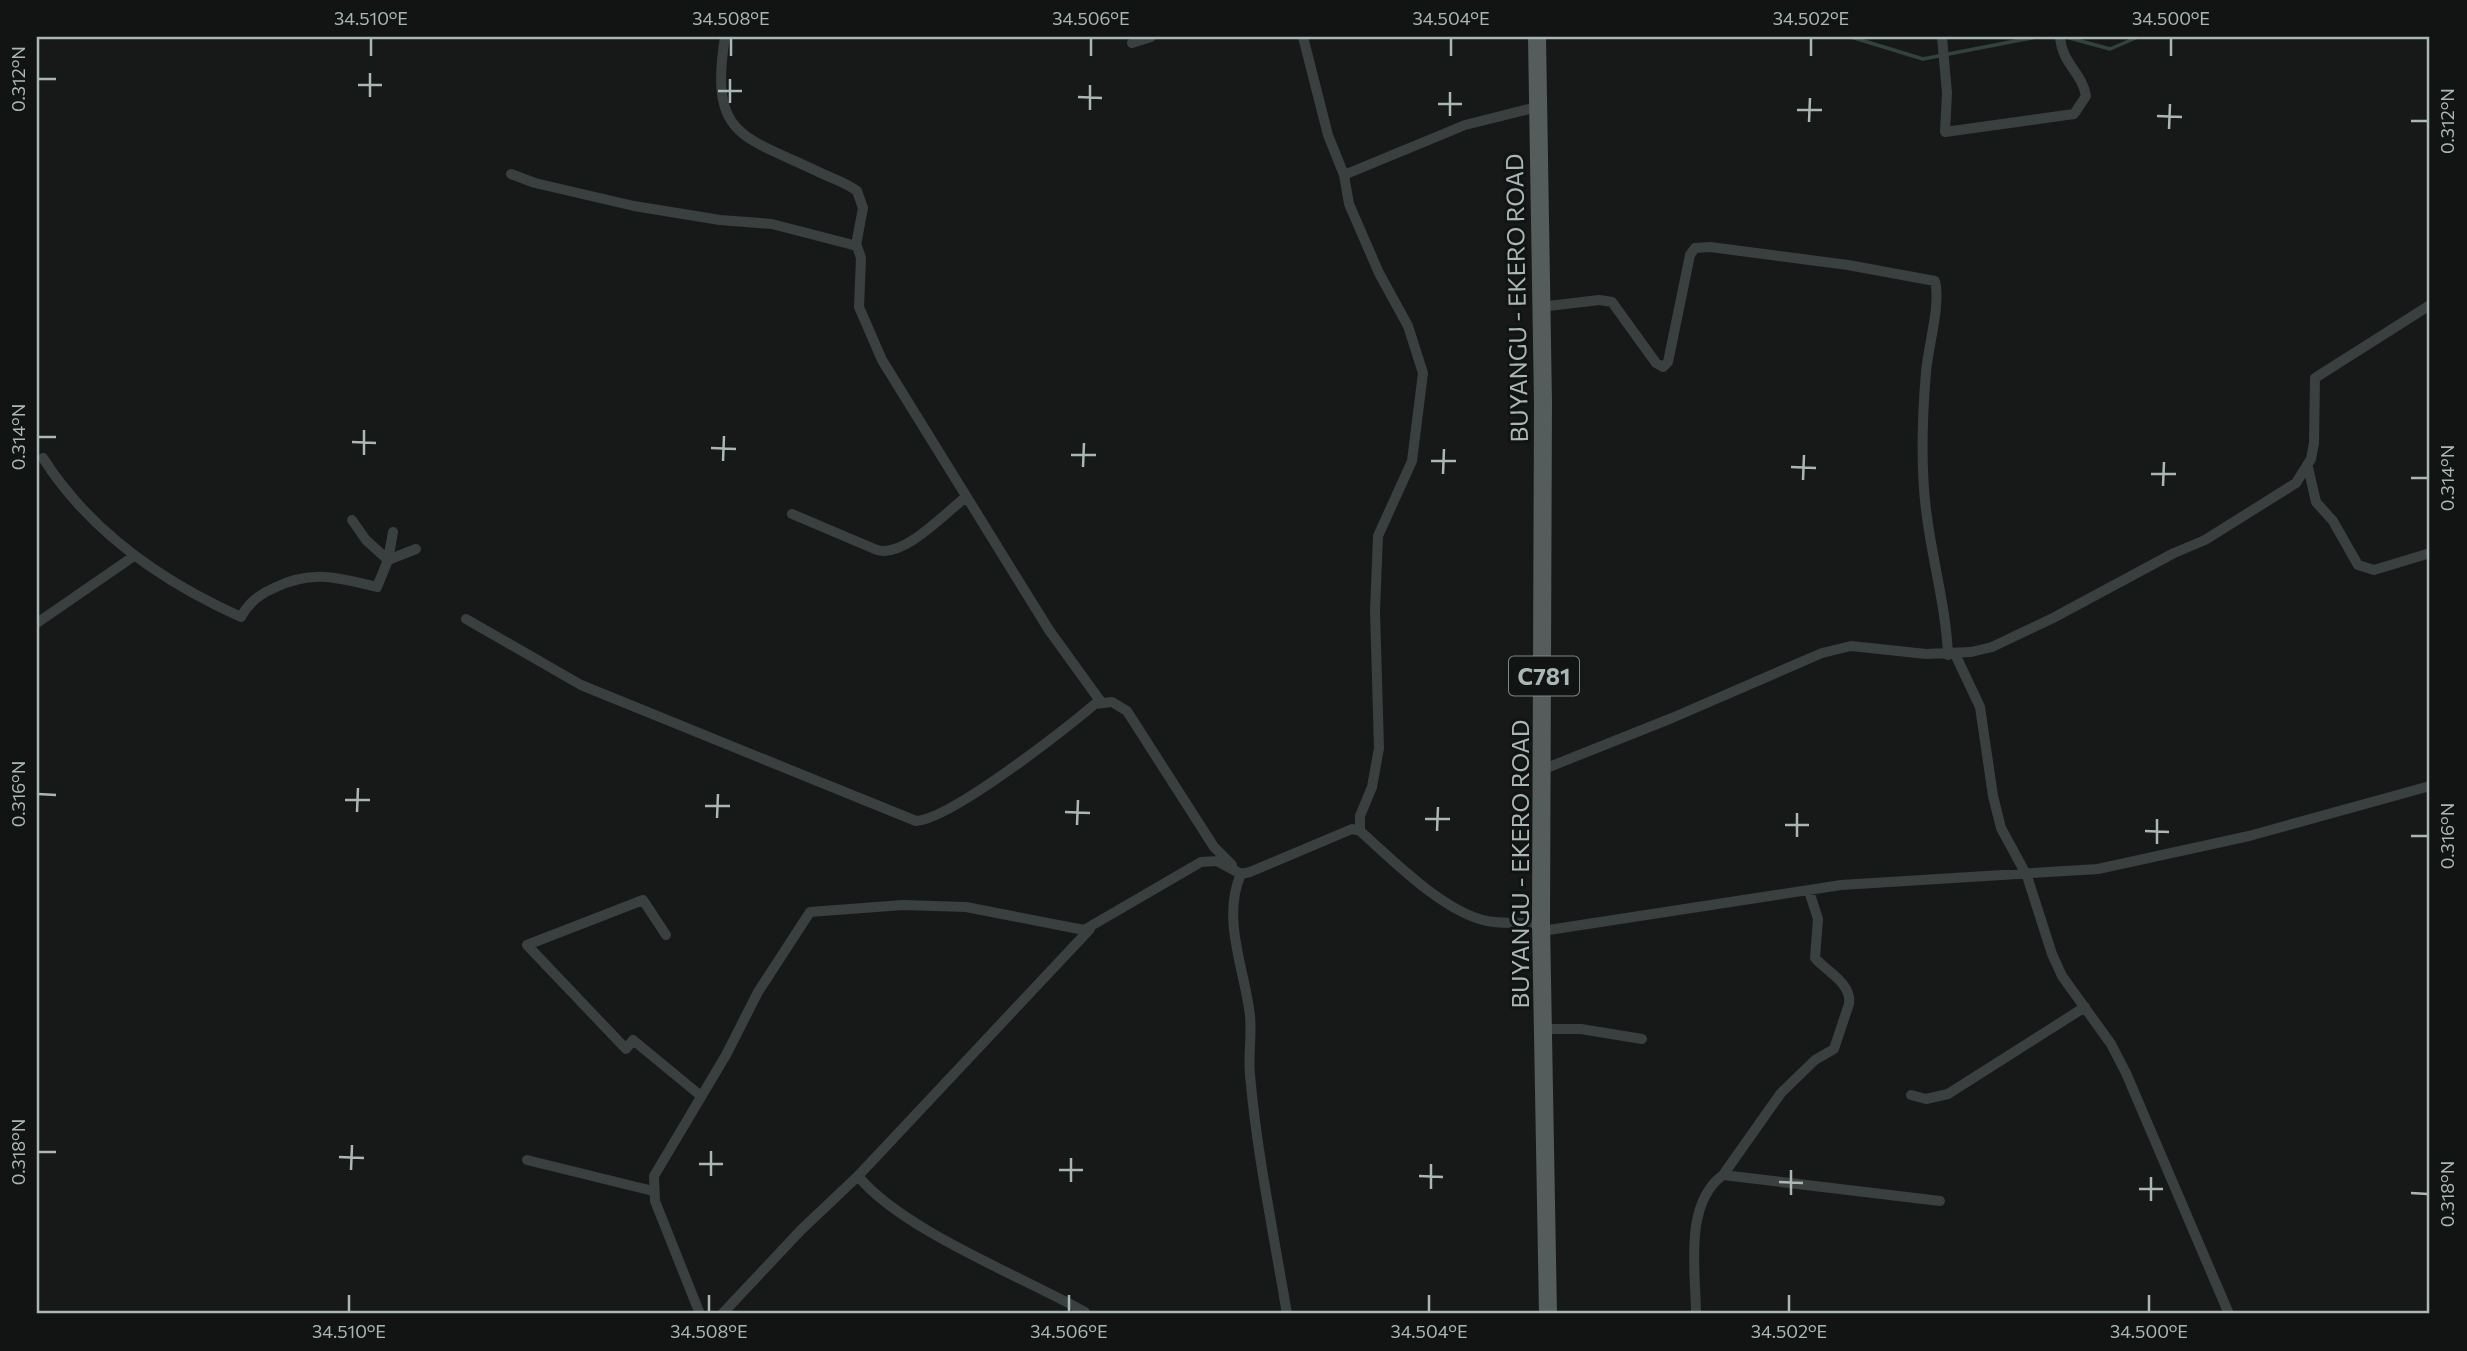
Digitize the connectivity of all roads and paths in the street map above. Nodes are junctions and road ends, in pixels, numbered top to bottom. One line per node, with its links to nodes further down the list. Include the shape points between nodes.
1 (725, 37): 11 (street, via 720,82 725,114 764,147 857,191 863,208)
2 (1151, 37): 7 (street)
3 (1303, 37): 10 (street, via 1328,135)
4 (1536, 37): 8 (main road, BUYANGU - EKERO ROAD / C781)
5 (1942, 37): 6 (street, via 1945,132 2074,114 2086,96 2083,82 2067,64)
6 (2060, 37)
7 (1132, 43)
8 (1537, 107): 10 (street, via 1465,125); 13 (main road, BUYANGU - EKERO ROAD / C781)
9 (511, 174): 11 (street, via 634,206 772,224)
10 (1344, 175): 30 (street, via 1349,204 1408,326 1423,373 1412,461 1384,517 1375,558 1379,748)
11 (856, 245): 16 (street, via 861,258 859,305 867,330)
12 (2430, 305): 15 (street, via 2315,378 2314,443)
13 (1540, 307): 26 (street, via 1612,302 1663,367 1668,362 1695,248 1848,265 1935,281 1922,441 1927,518); 28 (main road, BUYANGU - EKERO ROAD / C781)
14 (43, 458): 22 (street, via 72,499)
15 (2308, 467): 21 (street, via 2316,502 2333,521 2358,565 2374,570); 26 (street, via 2291,488 2205,540 1992,647)
16 (966, 497): 17 (street, via 891,552); 27 (street, via 1048,630)
17 (792, 514)
18 (352, 520): 23 (street)
19 (393, 532): 23 (street)
20 (416, 549): 23 (street)
21 (2430, 553)
22 (134, 556): 23 (street, via 241,617 247,605 296,578 326,575 377,587); 25 (street)
23 (388, 560)
24 (466, 619): 27 (street, via 581,685 916,821 929,819 971,794)
25 (37, 623)
26 (1952, 654): 28 (street, via 1851,646 1822,653); 32 (street, via 1980,707 2001,828)
27 (1101, 702): 31 (street, via 1112,702 1127,711 1214,847)
28 (1544, 769): 34 (main road, BUYANGU - EKERO ROAD / C781)
29 (2430, 786): 32 (street, via 2212,844 2098,869)
30 (1360, 831): 31 (street, via 1347,830 1275,864); 34 (street, via 1440,898 1469,915)
31 (1241, 874): 35 (street, via 1217,860 1208,860); 50 (street, via 1233,898 1235,935 1251,1022 1250,1073 1259,1149)
32 (2027, 876): 33 (street, via 1942,878); 37 (street, via 2062,976)
33 (1809, 891): 34 (street); 43 (street, via 1818,919 1815,958 1841,981 1849,993 1849,1004 1834,1049 1815,1060 1781,1093)
34 (1542, 927): 38 (main road, BUYANGU - EKERO ROAD / C781)
35 (1090, 929): 41 (street, via 966,907 904,905 810,912 758,992); 44 (street)
36 (666, 935): 41 (street, via 643,900 527,945 626,1049 633,1040)
37 (2085, 1007): 40 (street, via 1948,1094 1926,1099); 53 (street, via 2126,1073)
38 (1544, 1029): 39 (street, via 1581,1028); 51 (main road, BUYANGU - EKERO ROAD / C781)
39 (1642, 1040)
40 (1911, 1095)
41 (701, 1096): 45 (street, via 656,1171)
42 (527, 1160): 45 (street)
43 (1723, 1175): 46 (street); 52 (street, via 1713,1185 1696,1222)
44 (858, 1176): 47 (street, via 898,1211 935,1234); 49 (street)
45 (653, 1191): 48 (street)
46 (1940, 1201)
47 (1085, 1311)
48 (700, 1314)
49 (722, 1314)
50 (1287, 1314)
51 (1548, 1314)
52 (1696, 1314)
53 (2229, 1314)

